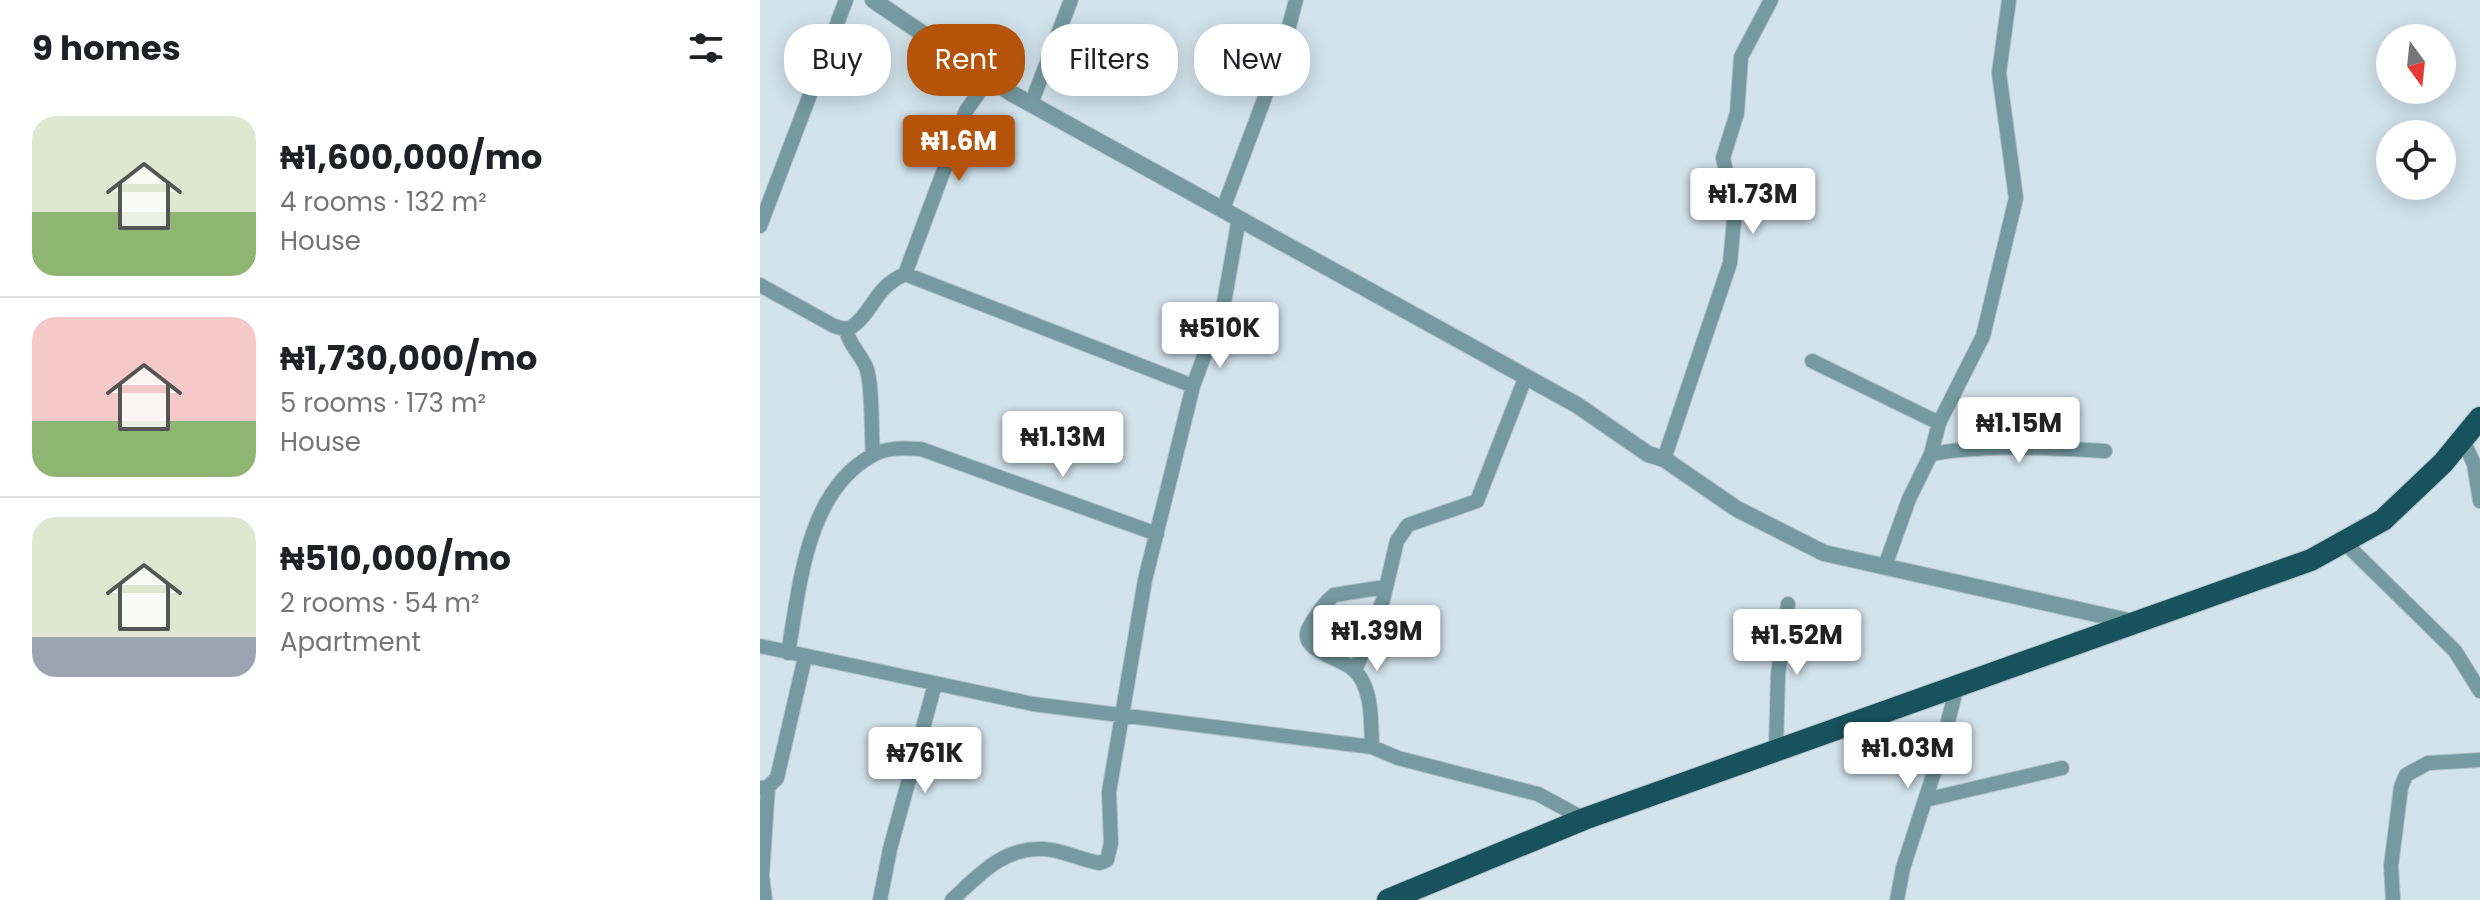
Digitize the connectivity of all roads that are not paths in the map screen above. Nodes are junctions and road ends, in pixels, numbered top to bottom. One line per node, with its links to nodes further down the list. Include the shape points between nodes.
1 (846, 0): 13 (street)
2 (873, 0): 7 (street)
3 (1071, 0): 10 (street)
4 (1296, 0): 11 (street)
5 (1771, 0): 26 (street, via 1741,57 1737,113 1723,158 1735,210 1730,263)
6 (2009, 0): 21 (street, via 1999,73 2016,198 1983,336)
7 (909, 24)
8 (976, 96): 14 (street, via 966,111)
9 (1018, 96): 10 (street)
10 (1031, 104): 11 (street)
11 (1223, 209): 12 (street)
12 (1239, 218): 18 (street); 19 (street, via 1224,303)
13 (760, 226)
14 (905, 274): 16 (street, via 878,292 854,326); 19 (street)
15 (760, 285): 16 (street)
16 (846, 329): 25 (street, via 866,367)
17 (1812, 361): 21 (street)
18 (1526, 376): 26 (street); 31 (street, via 1477,501 1408,525 1397,541)
19 (1193, 386): 28 (street)
20 (2480, 418): 22 (highway)
21 (1939, 423): 24 (street)
22 (2463, 440): 27 (street, via 2474,464); 29 (highway, via 2383,520)
23 (2105, 451): 24 (street, via 2015,446)
24 (1931, 454): 30 (street)
25 (873, 455): 28 (street, via 894,448 921,449); 35 (street, via 828,498 803,576)
26 (1664, 459): 30 (street, via 1737,509 1824,553)
27 (2480, 501)
28 (1157, 534): 41 (street)
29 (2344, 542): 33 (highway, via 2311,560); 40 (street, via 2455,651)
30 (1885, 566): 33 (street)
31 (1385, 587): 37 (street); 37 (street, via 1334,595 1307,630 1312,646)
32 (1788, 604): 43 (street, via 1778,674)
33 (2139, 623): 39 (highway)
34 (760, 646): 35 (street)
35 (788, 653): 36 (street)
36 (805, 657): 38 (street); 46 (street, via 777,778)
37 (1355, 671): 42 (street, via 1369,700)
38 (935, 684): 41 (street); 51 (street)
39 (1957, 686): 43 (highway); 47 (street)
40 (2479, 686)
41 (1121, 716): 42 (street); 52 (street, via 1109,792 1107,860 1100,863 1044,849 1017,852 991,864)
42 (1372, 747): 48 (street, via 1538,794)
43 (1776, 748): 48 (highway)
44 (2480, 760): 55 (street, via 2428,763 2406,775 2391,866)
45 (2062, 768): 47 (street)
46 (764, 788): 50 (street)
47 (1925, 800): 54 (street)
48 (1584, 819): 49 (highway)
49 (1411, 895): 53 (highway)
50 (765, 900)
51 (880, 900)
52 (952, 900)
53 (1388, 900)
54 (1897, 900)
55 (2393, 900)

